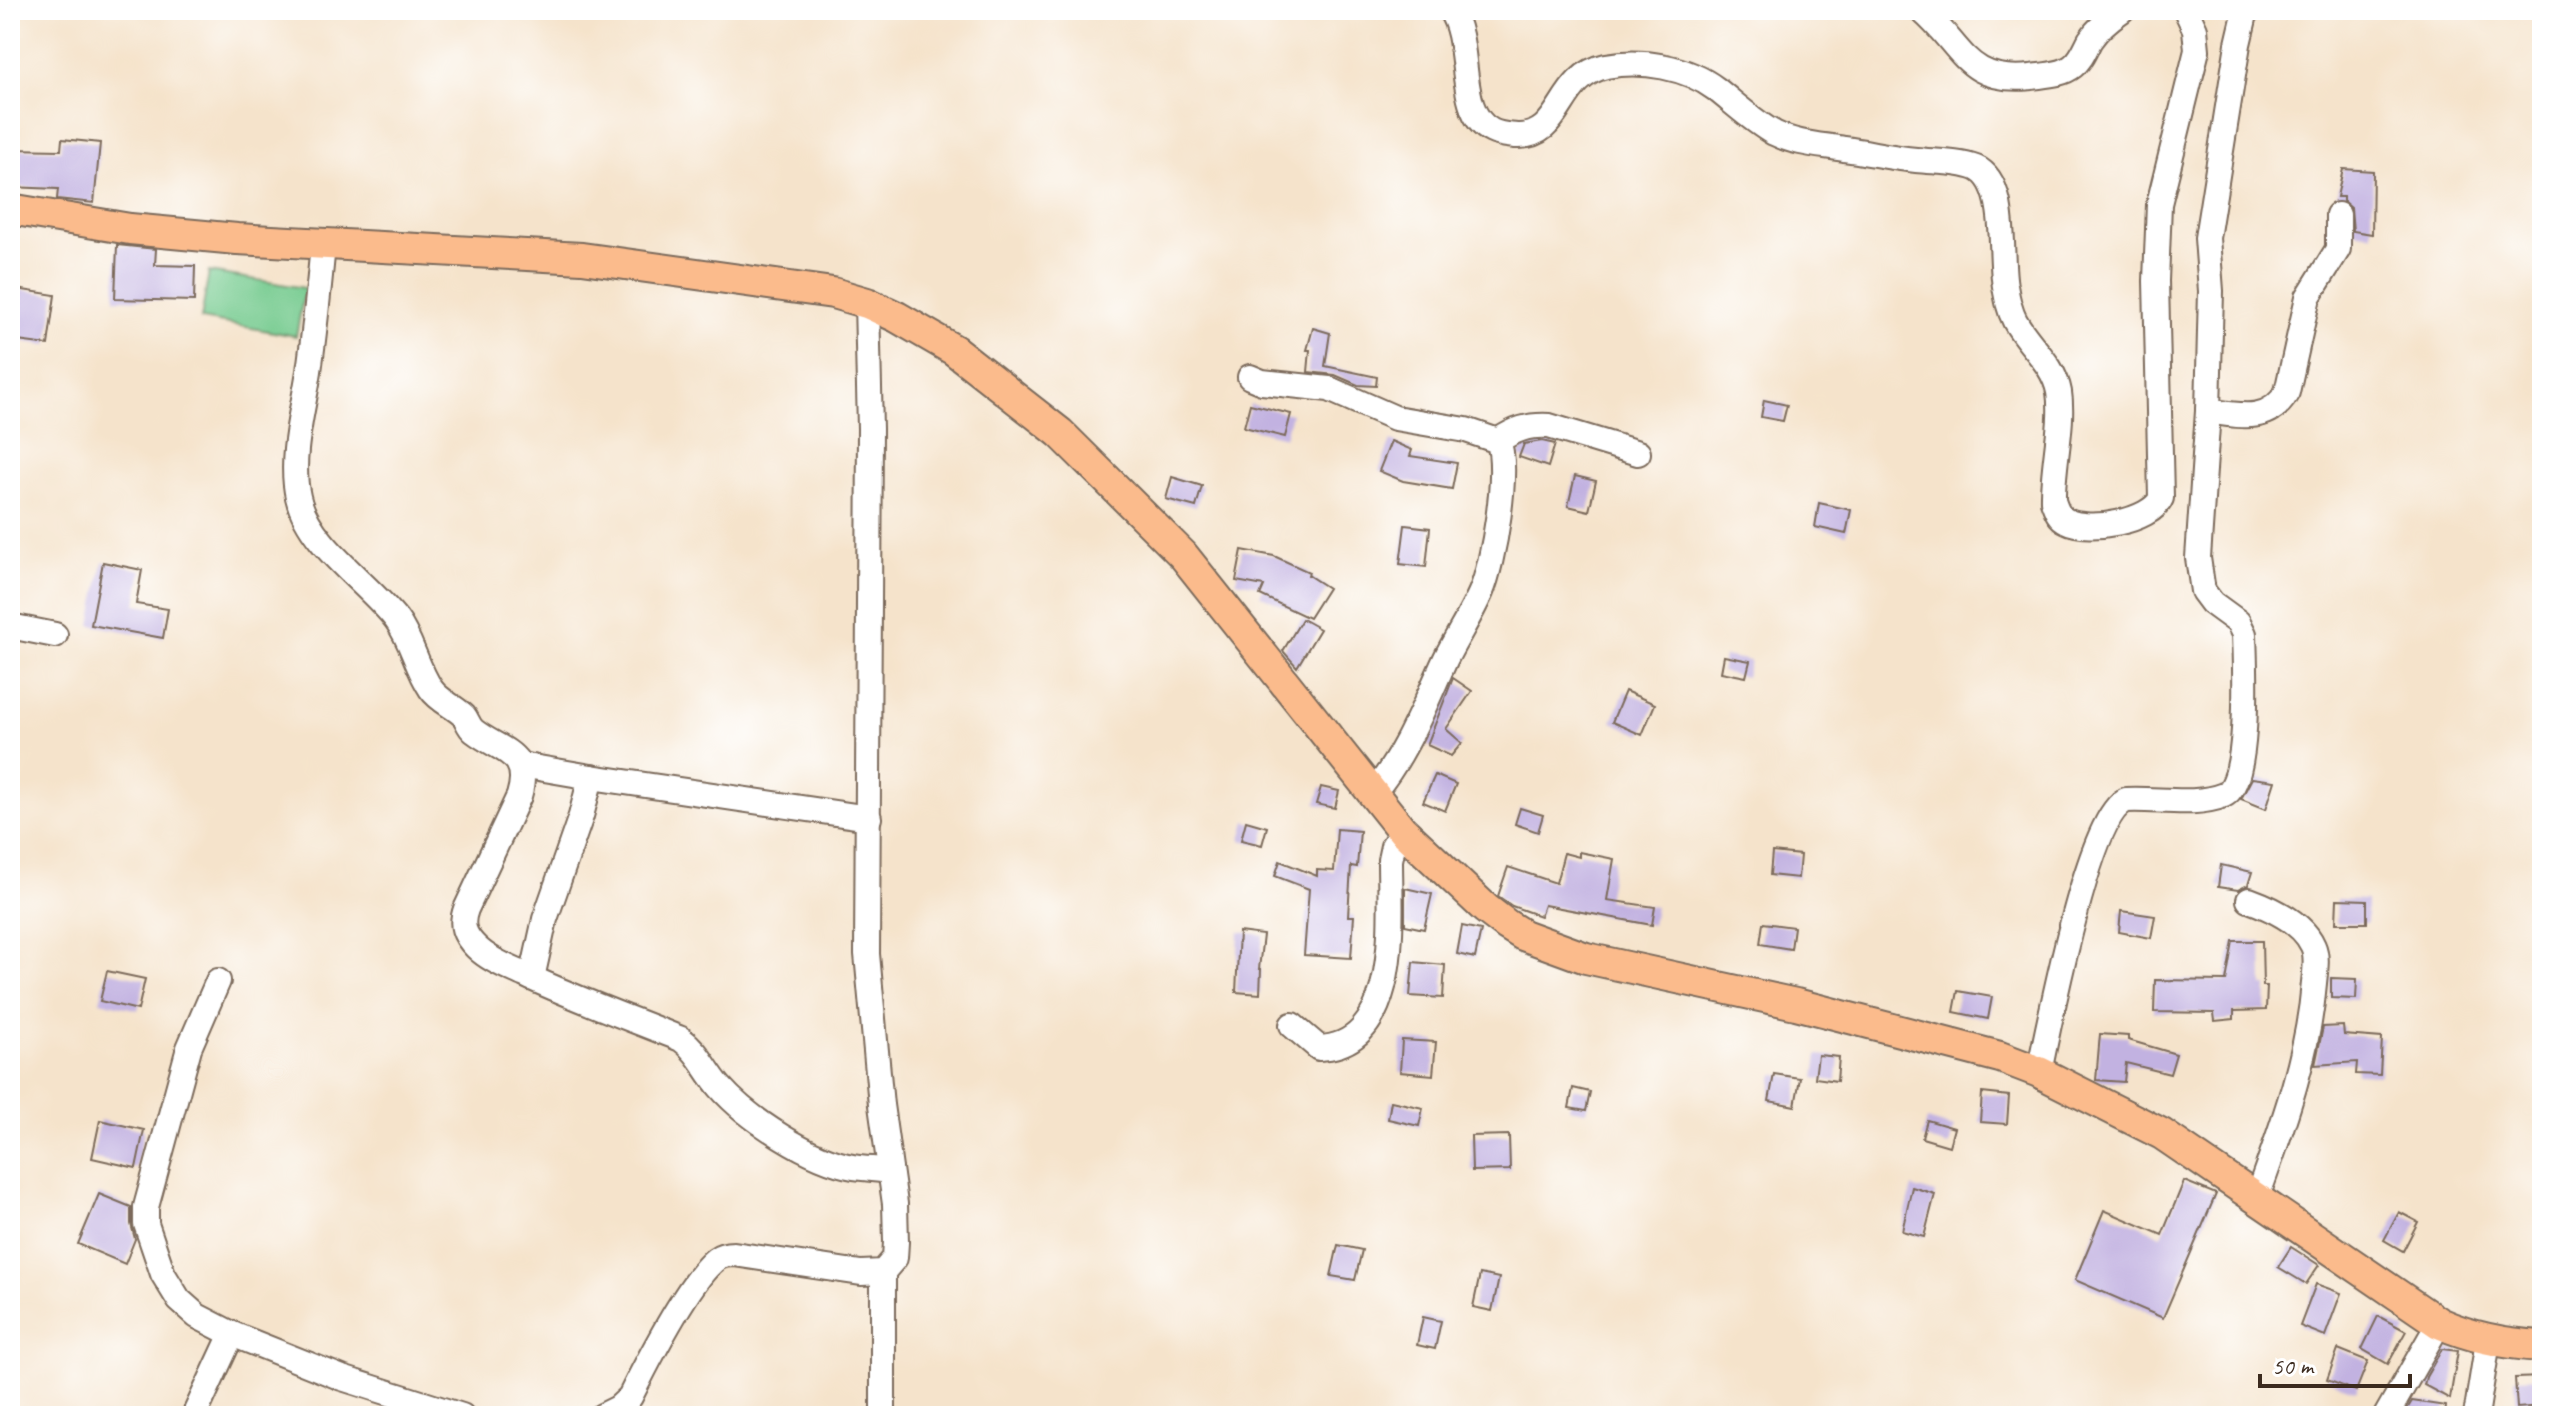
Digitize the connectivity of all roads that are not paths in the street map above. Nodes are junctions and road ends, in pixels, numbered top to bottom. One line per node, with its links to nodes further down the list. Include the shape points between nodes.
1 (1450, 10): 4 (street, via 1462,37 1473,110 1491,131 1504,135 1538,132 1588,73 1639,64 1685,72 1794,141 1961,164 1983,172 1997,195 2008,304 2014,321 2052,373 2060,396 2053,501 2065,521 2078,525 2123,522 2147,514 2161,498 2159,204 2197,50)
2 (1921, 10): 3 (street, via 1965,60 1979,70 2011,78 2070,69 2091,39)
3 (2122, 10)
4 (2186, 10)
5 (2246, 10): 11 (street, via 2207,238)
6 (10, 209): 8 (main road, via 130,229)
7 (2338, 215): 11 (street, via 2338,249 2308,297 2282,402 2257,416)
8 (323, 245): 9 (main road, via 582,258 833,293); 16 (street, via 297,448 301,508 333,554 397,620 433,692)
9 (867, 303): 18 (main road, via 954,350 1060,433 1183,555); 19 (street)
10 (1250, 377): 12 (street, via 1329,389 1395,418)
11 (2208, 411): 25 (street, via 2199,576 2212,603 2238,622 2244,634 2239,774 2227,794 2126,800 2117,806 2076,912)
12 (1498, 441): 13 (street, via 1513,430 1549,426); 18 (street, via 1501,486 1482,591 1421,717)
13 (1638, 453)
14 (10, 626): 15 (street)
15 (55, 635)
16 (521, 765): 17 (street); 22 (street, via 519,796 462,925 477,948)
17 (591, 777): 19 (street); 22 (street, via 545,919)
18 (1373, 793): 20 (main road)
19 (869, 818): 26 (street, via 867,954)
20 (1402, 830): 24 (street, via 1390,860 1389,960 1378,1005 1359,1030 1335,1047 1319,1048); 25 (main road, via 1486,909 1548,945 1945,1042)
21 (2249, 900): 27 (street, via 2302,931 2316,961 2296,1086)
22 (532, 978): 26 (street, via 681,1039 738,1103 810,1152 850,1167)
23 (218, 981): 30 (street, via 189,1048 157,1161 146,1224 163,1274 179,1300)
24 (1292, 1025)
25 (2039, 1072): 27 (main road, via 2162,1134)
26 (890, 1171): 28 (street, via 895,1258)
27 (2257, 1197): 29 (main road)
28 (883, 1272): 35 (street, via 723,1255 704,1272 678,1311 630,1397); 36 (street)
29 (2439, 1323): 31 (main road); 37 (street)
30 (232, 1334): 33 (street); 34 (street, via 342,1378)
31 (2488, 1341): 32 (main road); 38 (street)
32 (2542, 1346)
33 (194, 1416)
34 (462, 1416)
35 (602, 1416)
36 (883, 1416)
37 (2386, 1416)
38 (2476, 1416)

